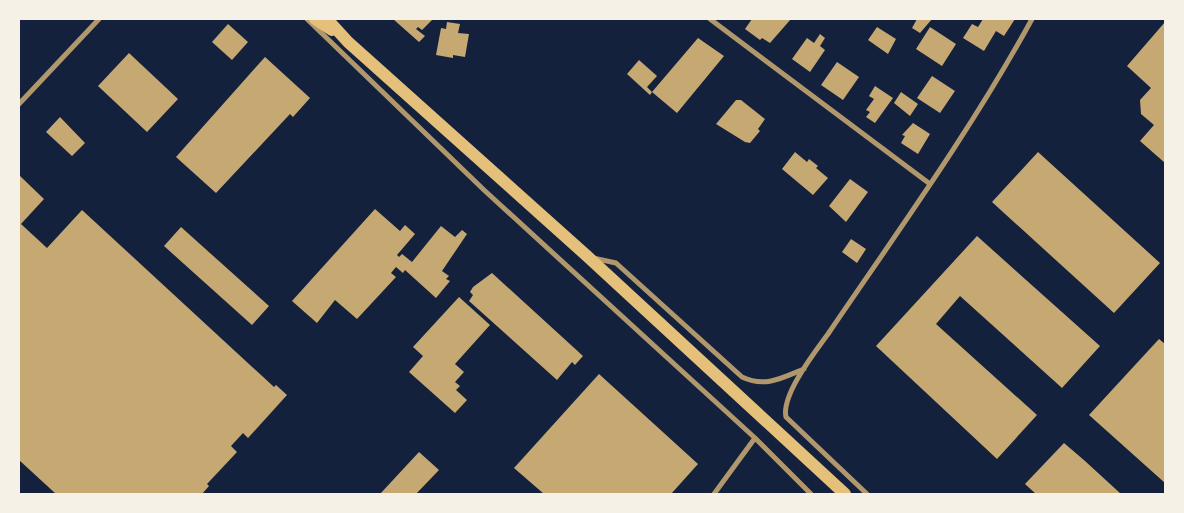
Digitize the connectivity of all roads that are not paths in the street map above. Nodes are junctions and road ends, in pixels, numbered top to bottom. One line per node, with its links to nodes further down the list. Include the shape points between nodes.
1 (99, 19): 8 (street)
2 (306, 19): 12 (street, via 484,190)
3 (315, 19): 7 (main road)
4 (327, 19): 7 (main road)
5 (710, 19): 9 (street)
6 (1032, 19): 9 (street, via 1010,60)
7 (348, 42): 10 (main road)
8 (19, 104)
9 (930, 184): 11 (street)
10 (587, 256): 11 (street, via 616,263 735,371 751,381 772,382); 15 (main road)
11 (804, 368): 16 (street, via 786,404 786,417)
12 (755, 438): 13 (street); 14 (street)
13 (714, 494)
14 (811, 494)
15 (845, 494)
16 (867, 494)

